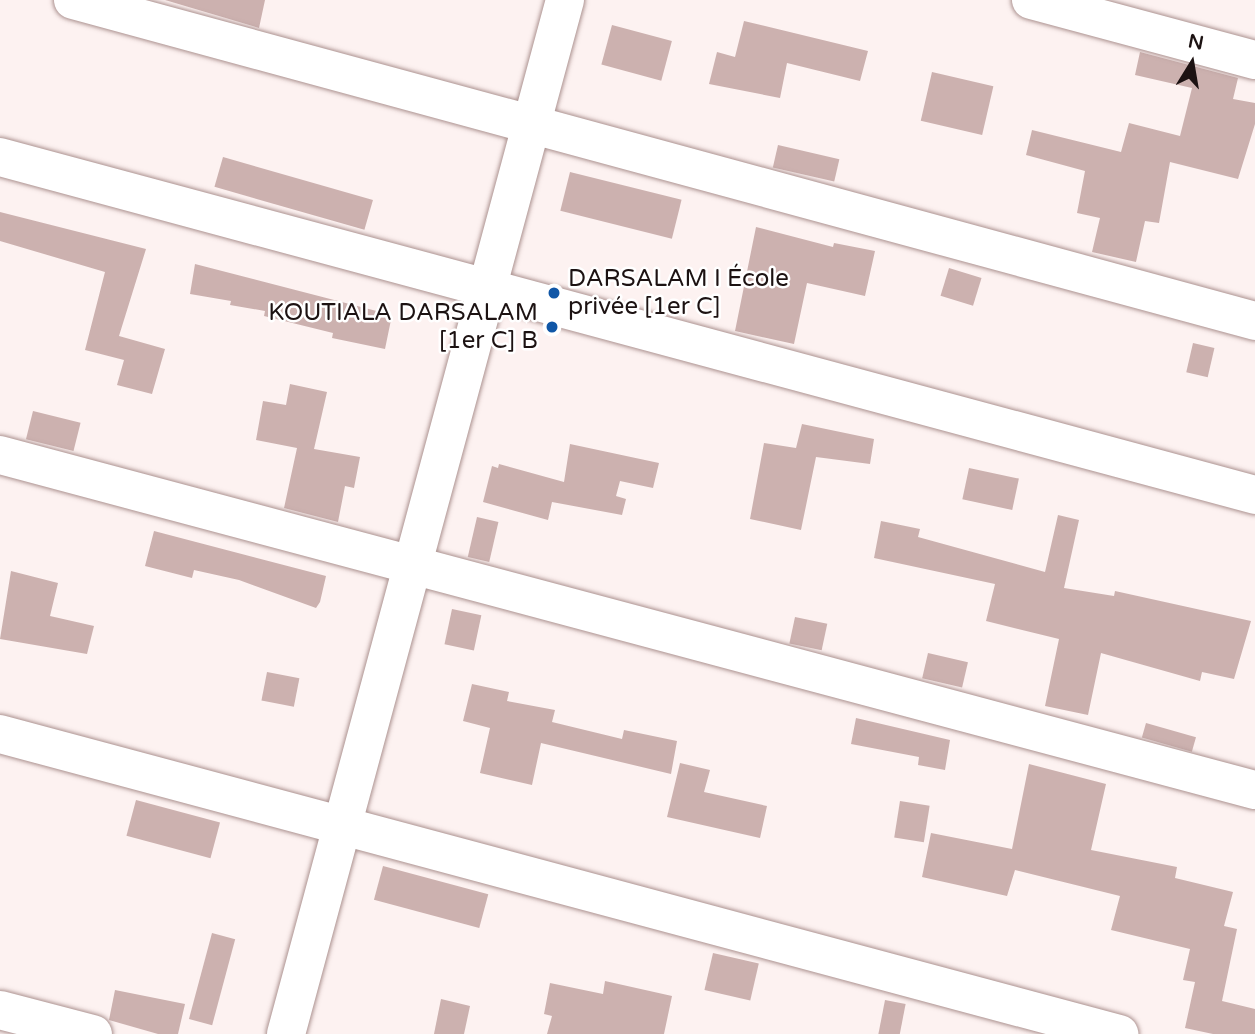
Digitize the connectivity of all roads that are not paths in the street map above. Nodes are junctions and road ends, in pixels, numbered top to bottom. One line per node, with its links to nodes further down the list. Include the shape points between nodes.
1 (73, 0): 5 (street)
2 (565, 0): 5 (street)
3 (1031, 0): 4 (street)
4 (1255, 60)
5 (532, 121): 7 (street); 8 (street)
6 (0, 157): 7 (street)
7 (488, 287): 10 (street); 11 (street)
8 (1255, 320)
9 (0, 455): 11 (street)
10 (1255, 495)
11 (412, 566): 13 (street); 14 (street)
12 (0, 734): 14 (street)
13 (1255, 790)
14 (342, 826): 17 (street); 18 (street)
15 (0, 1010): 16 (street)
16 (93, 1034)
17 (286, 1034)
18 (1119, 1034)

